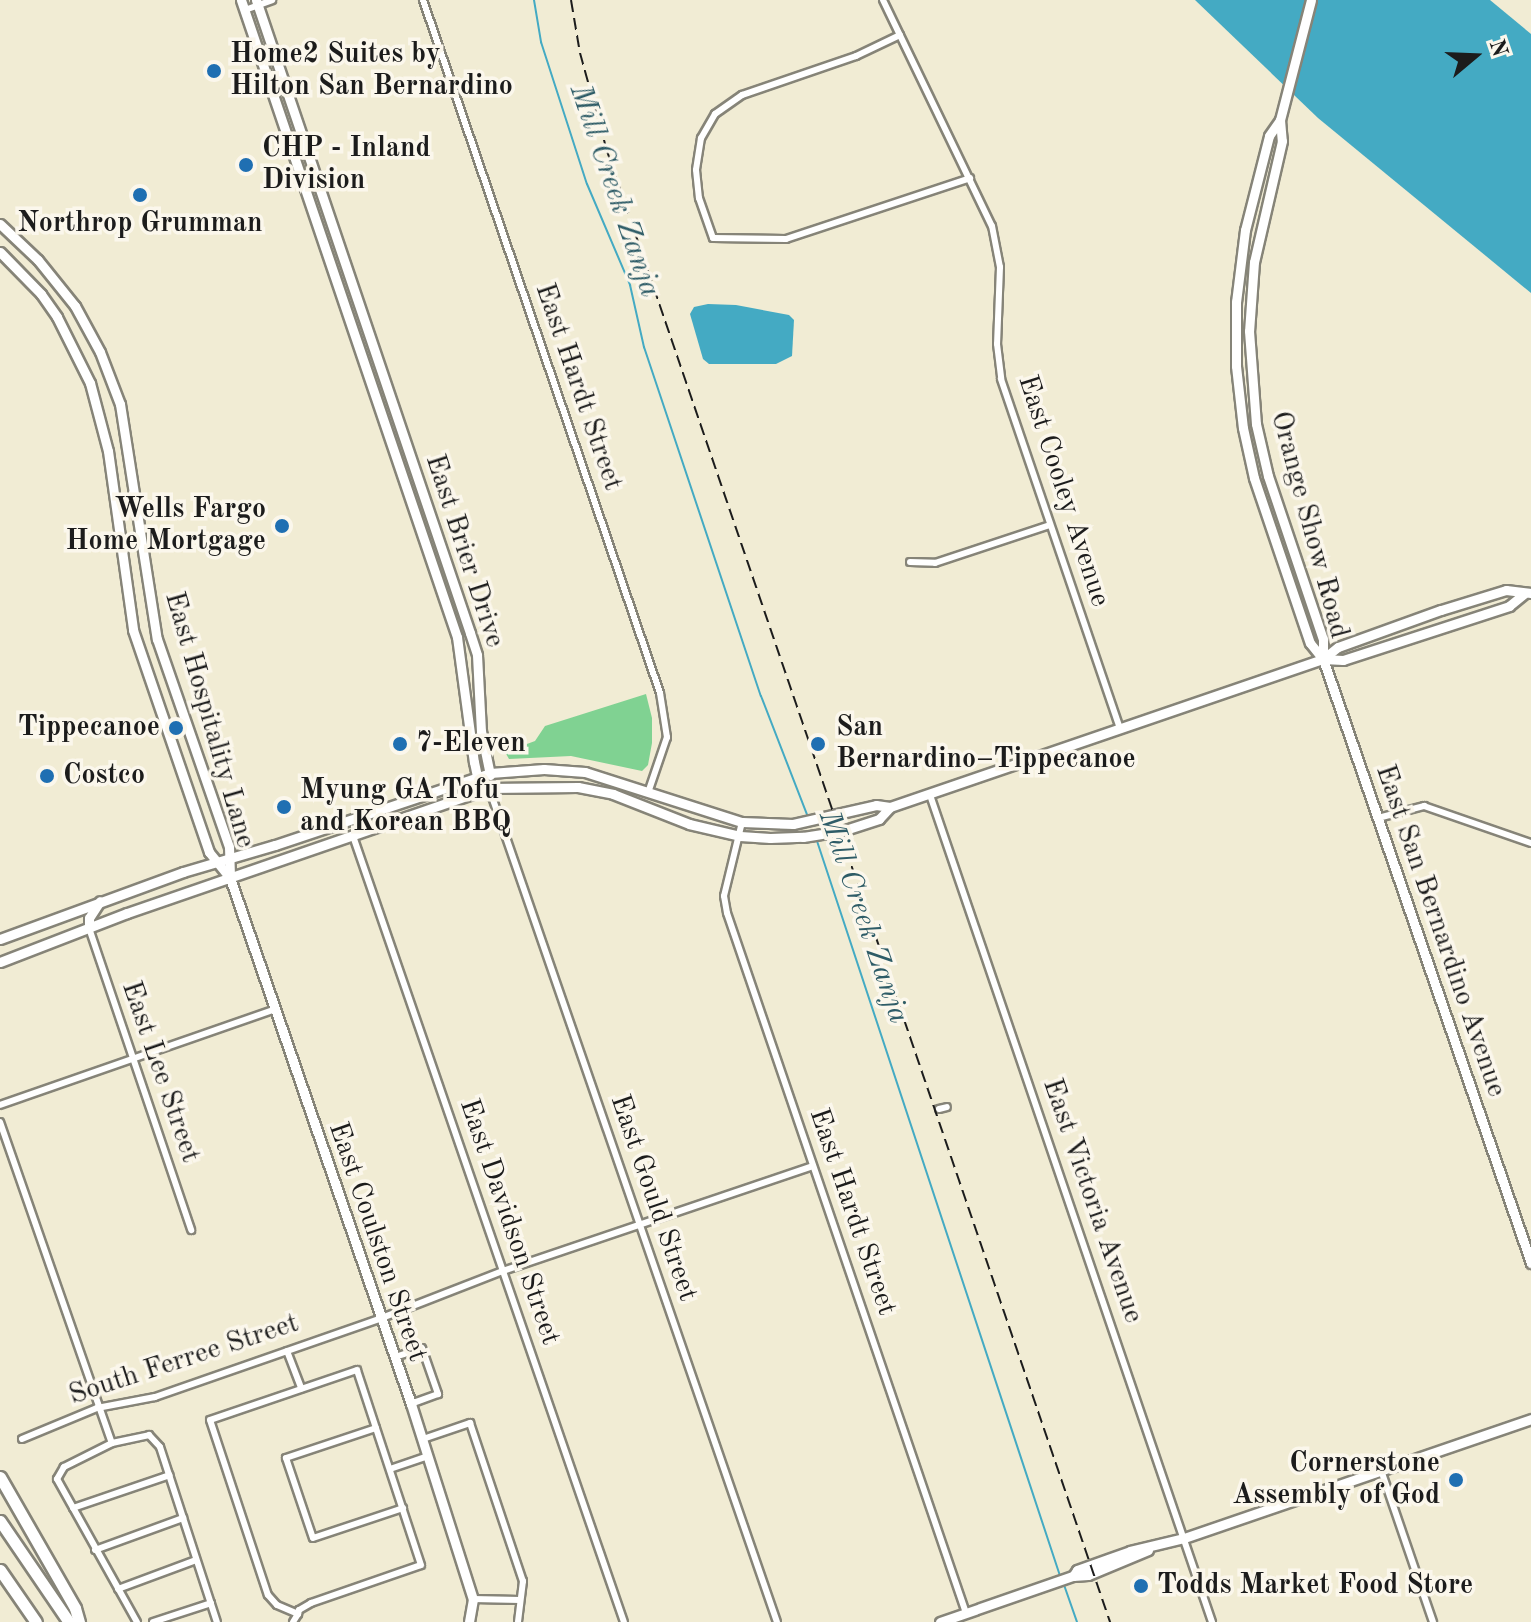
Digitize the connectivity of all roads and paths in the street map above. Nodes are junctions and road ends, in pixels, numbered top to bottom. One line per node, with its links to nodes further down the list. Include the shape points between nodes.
1 (272, 0): 5 (street)
2 (423, 0): 22 (street, East Hardt Street, via 660,693 667,737)
3 (883, 0): 7 (street, East Cooley Avenue)
4 (1311, 0): 8 (main road)
5 (256, 2): 6 (street); 19 (main road, East Brier Drive, via 477,655 481,731)
6 (243, 5): 20 (main road, East Brier Drive, via 457,637)
7 (900, 35): 9 (street, East Cooley Avenue); 9 (street, via 721,107 704,129 696,159 696,184 713,238 778,241)
8 (1280, 120): 11 (main road, Orange Show Road, via 1269,136); 12 (main road, Orange Show Road, via 1282,141)
9 (970, 178): 14 (street, East Cooley Avenue, via 998,249 1001,379)
10 (0, 224): 31 (main road, East Hospitality Lane, via 56,280 90,332 110,378 128,440 154,627)
11 (1243, 247): 12 (main road); 17 (main road, Orange Show Road, via 1235,330 1243,428 1276,546 1310,643)
12 (1257, 248): 17 (main road, Orange Show Road, via 1249,331 1256,424 1268,476 1323,639)
13 (0, 252): 32 (main road, East Hospitality Lane, via 57,317 90,383 108,451 133,630)
14 (1050, 525): 15 (street, via 935,563); 18 (street, East Cooley Avenue)
15 (910, 562)
16 (1527, 594): 17 (main road, via 1509,606 1343,660); 17 (main road, via 1506,590 1441,610 1338,647)
17 (1323, 659): 18 (main road); 26 (main road, East San Bernardino Avenue)
18 (1120, 729): 23 (main road)
19 (490, 773): 20 (main road); 21 (main road, East Brier Drive); 22 (main road, via 566,770)
20 (477, 776): 21 (main road); 31 (main road)
21 (489, 788): 24 (main road, via 578,787); 28 (main road); 43 (street, East Gould Street)
22 (649, 790): 24 (main road); 27 (main road)
23 (930, 795): 25 (main road); 67 (street, East Victoria Avenue)
24 (645, 805): 29 (main road, via 689,824)
25 (890, 807): 27 (main road, via 876,805 793,824); 29 (main road, via 879,819 827,834)
26 (1378, 818): 30 (street, via 1424,806); 45 (main road, East San Bernardino Avenue)
27 (742, 822): 29 (street, East Hardt Street)
28 (353, 836): 33 (main road); 46 (street, East Davidson Street)
29 (740, 836): 42 (street, East Hardt Street, via 725,905)
30 (1531, 843)
31 (230, 859): 32 (main road); 33 (main road, East Hospitality Lane)
32 (214, 862): 33 (main road, East Hospitality Lane); 34 (main road)
33 (230, 878): 35 (main road); 38 (main road, East Coulston Street)
34 (100, 901): 35 (main road); 36 (main road)
35 (89, 928): 37 (main road); 39 (street, East Lee Street)
36 (0, 939)
37 (0, 962)
38 (273, 1010): 39 (street); 47 (main road, East Coulston Street)
39 (133, 1059): 40 (street); 44 (street, East Lee Street)
40 (0, 1105)
41 (0, 1122): 52 (street)
42 (813, 1166): 43 (street, South Ferree Street); 76 (street, East Hardt Street)
43 (639, 1226): 46 (street, South Ferree Street); 88 (street, East Gould Street)
44 (191, 1230)
45 (1531, 1263)
46 (503, 1271): 47 (street, South Ferree Street); 87 (street, East Davidson Street)
47 (379, 1319): 48 (street, South Ferree Street); 49 (main road, East Coulston Street)
48 (287, 1351): 50 (street); 52 (street, South Ferree Street, via 155,1397)
49 (395, 1357): 51 (main road, East Coulston Street); 51 (street, via 422,1348 438,1394)
50 (301, 1388): 54 (street, via 357,1370); 77 (street, via 210,1420 268,1595)
51 (411, 1404): 56 (main road, East Coulston Street)
52 (97, 1408): 55 (street, South Ferree Street); 57 (street)
53 (1531, 1419): 60 (main road)
54 (376, 1428): 59 (street); 64 (street, via 286,1458 313,1538)
55 (22, 1439)
56 (423, 1439): 58 (main road, East Coulston Street); 74 (street, via 470,1423 519,1566)
57 (112, 1443): 61 (street, via 149,1435 160,1447); 63 (street, via 57,1474)
58 (428, 1456): 59 (street); 73 (main road, East Coulston Street)
59 (390, 1469): 64 (street)
60 (1381, 1470): 67 (main road); 91 (street)
61 (170, 1475): 63 (street); 65 (street)
62 (0, 1477): 80 (highway)
63 (73, 1508): 68 (street)
64 (403, 1508): 77 (street, via 421,1565 311,1603)
65 (183, 1518): 68 (street); 69 (street)
66 (0, 1521): 79 (highway)
67 (1184, 1538): 76 (main road); 90 (street, East Victoria Avenue)
68 (95, 1550): 72 (street)
69 (196, 1560): 72 (street); 75 (street)
70 (0, 1570): 78 (highway)
71 (0, 1582): 78 (highway)
72 (118, 1589): 81 (street)
73 (473, 1599): 74 (street); 85 (main road, East Coulston Street)
74 (520, 1600): 86 (street)
75 (211, 1603): 82 (street); 83 (street)
76 (966, 1613): 89 (main road)
77 (298, 1614): 84 (street)
78 (35, 1622)
79 (69, 1622)
80 (79, 1622)
81 (137, 1622)
82 (153, 1622)
83 (217, 1622)
84 (293, 1622)
85 (469, 1622)
86 (518, 1622)
87 (624, 1622)
88 (777, 1622)
89 (940, 1622)
90 (1212, 1622)
91 (1433, 1622)

